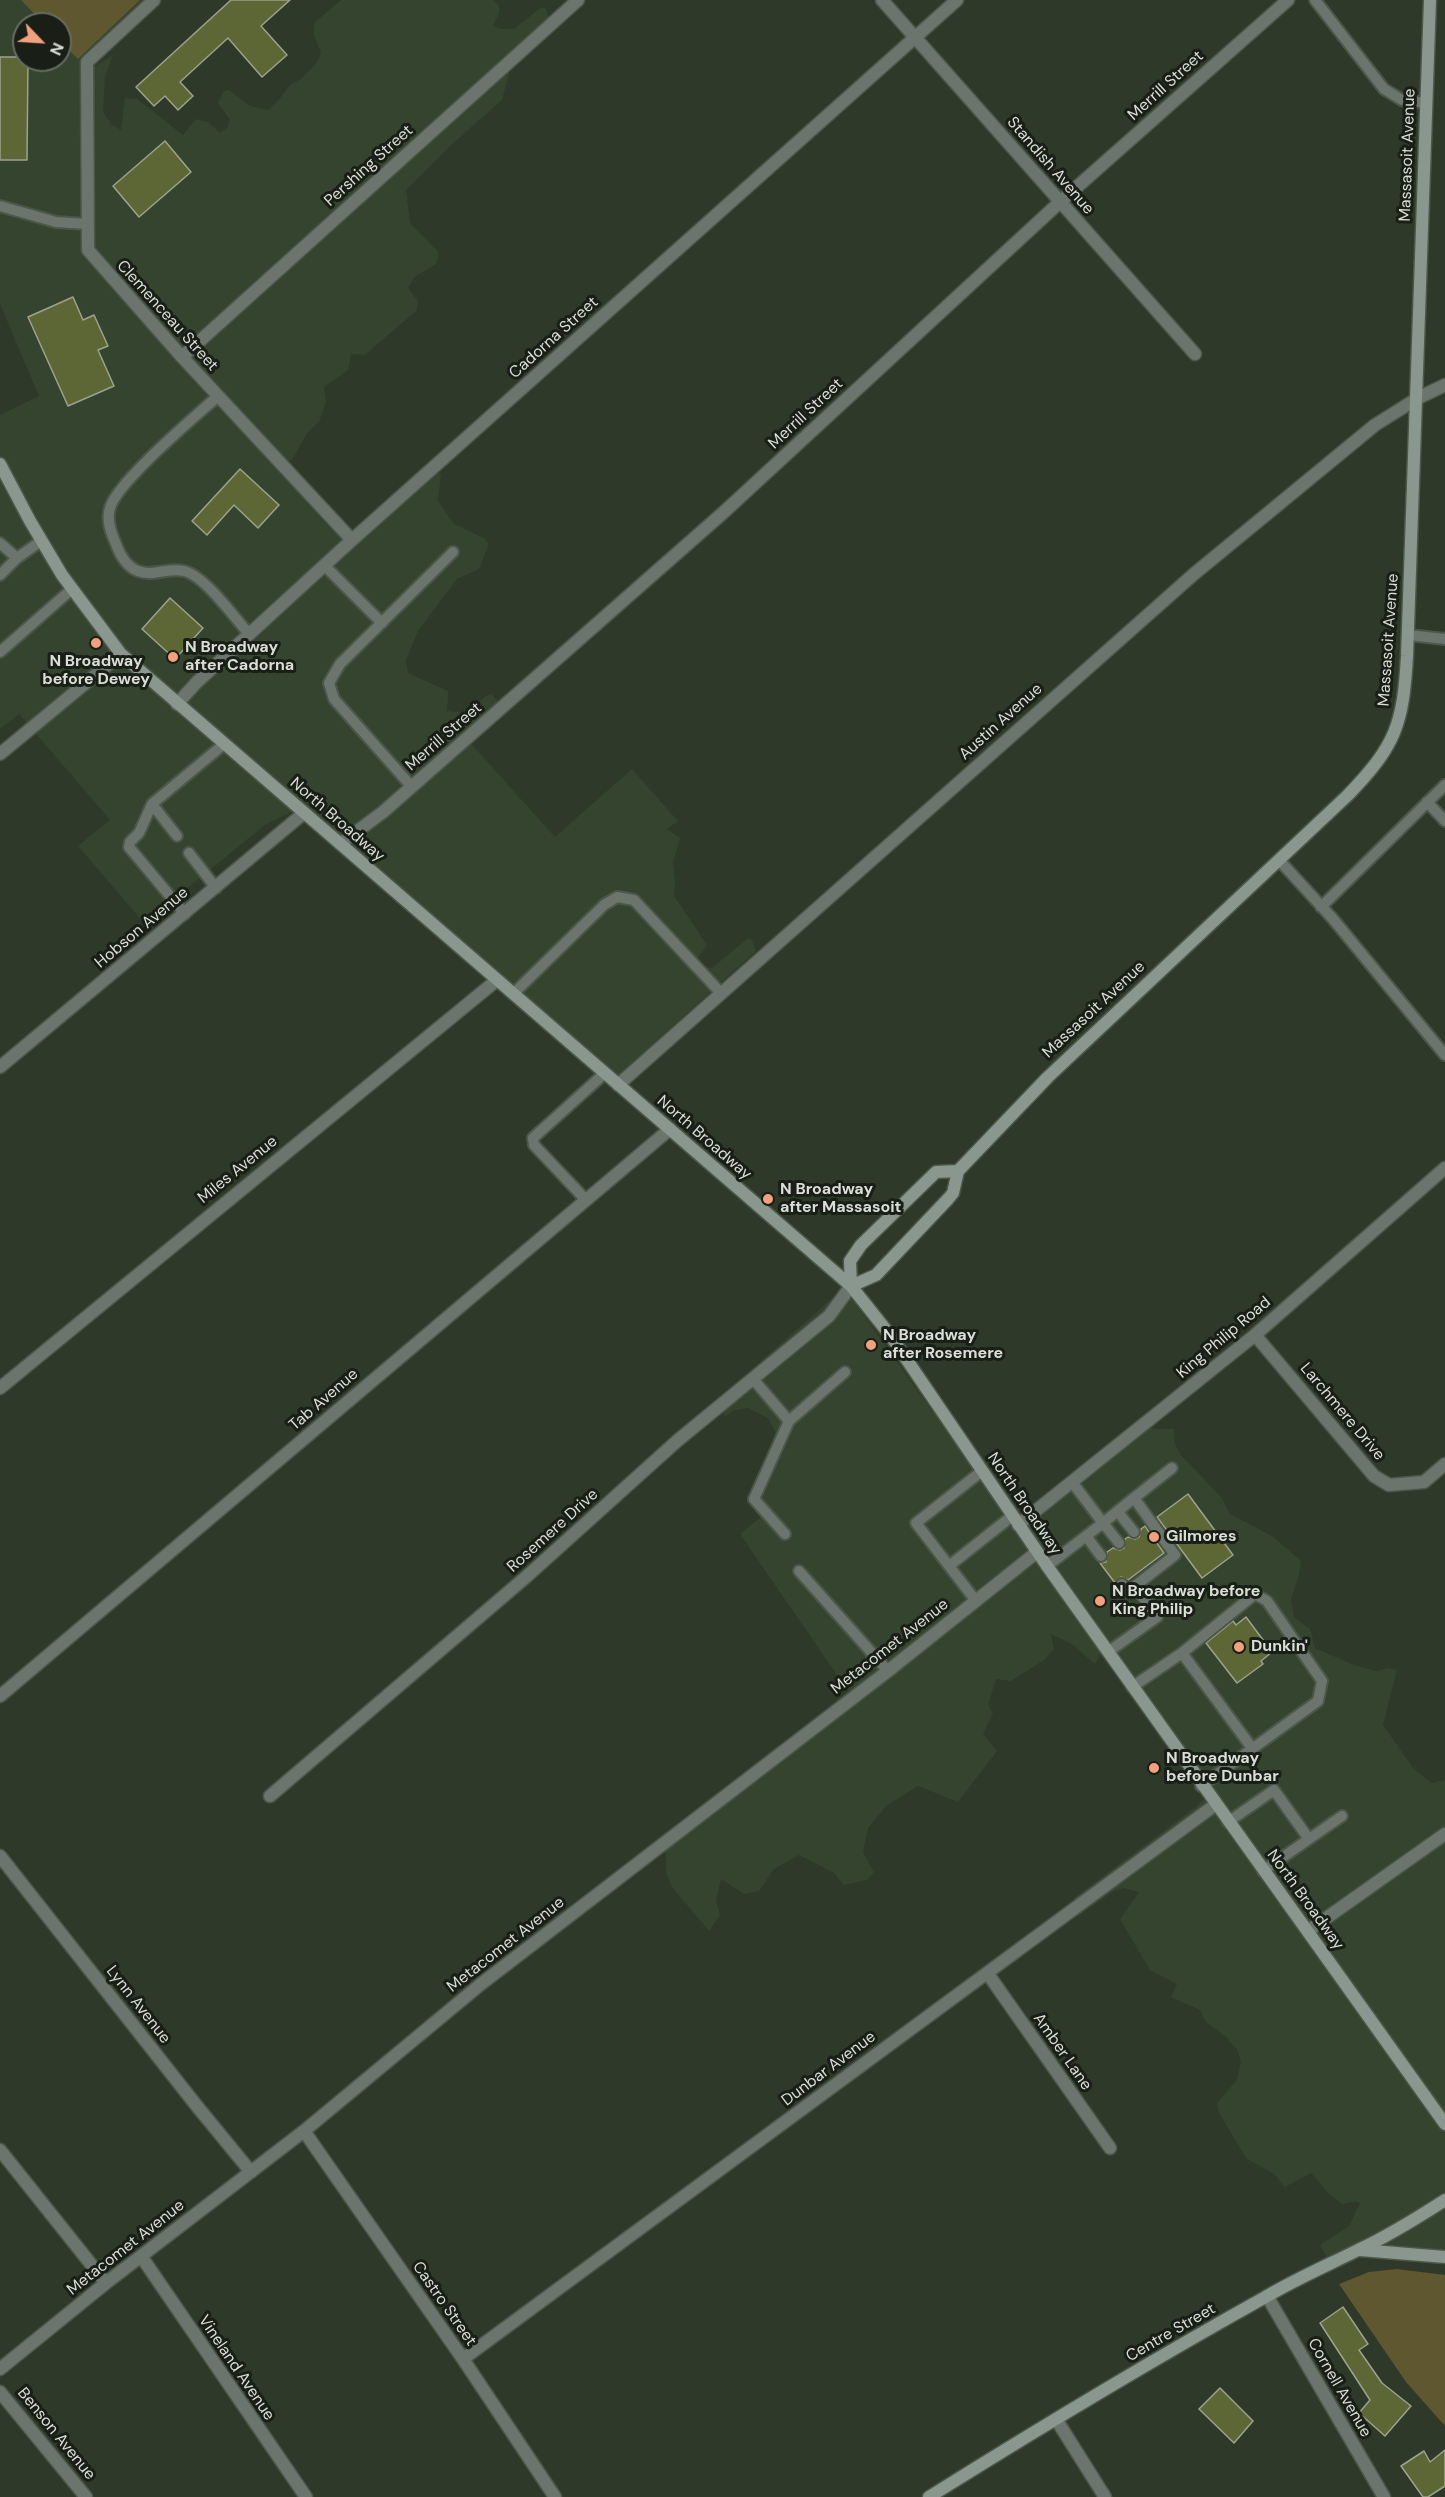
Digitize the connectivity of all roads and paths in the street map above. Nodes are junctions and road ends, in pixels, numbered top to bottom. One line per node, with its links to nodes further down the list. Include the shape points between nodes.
1 (154, 0): 12 (street, Clemenceau Street, via 87,62)
2 (578, 0): 14 (street, Pershing Street)
3 (882, 0): 8 (street, Standish Avenue)
4 (957, 0): 8 (street, Cadorna Street)
5 (1288, 0): 10 (street, Merrill Street)
6 (1315, 0): 9 (lane, via 1384,89 1402,100)
7 (1430, 0): 9 (main road, Massasoit Avenue)
8 (916, 37): 10 (street, Standish Avenue); 19 (street, Cadorna Street)
9 (1426, 103): 17 (main road, Massasoit Avenue)
10 (1060, 202): 13 (street, Standish Avenue); 37 (street, Merrill Street, via 724,512)
11 (0, 206): 12 (lane, via 56,222)
12 (87, 224): 14 (street, Clemenceau Street, via 88,250 93,258)
13 (1194, 354)
14 (182, 357): 16 (street, Clemenceau Street)
15 (1445, 385): 17 (street, Austin Avenue)
16 (218, 396): 19 (street, Clemenceau Street); 28 (lane, via 121,487 110,508 109,527 127,564 152,574 174,570 198,577)
17 (1418, 398): 29 (main road, Massasoit Avenue); 50 (street, Austin Avenue, via 1375,425 1194,574)
18 (0, 464): 20 (main road, North Broadway)
19 (352, 540): 24 (street, Cadorna Street)
20 (41, 541): 23 (lane); 26 (main road, North Broadway)
21 (0, 543): 23 (lane)
22 (453, 552): 27 (lane)
23 (17, 558): 25 (lane)
24 (324, 565): 27 (lane); 28 (street, Cadorna Street)
25 (0, 575)
26 (72, 589): 31 (lane); 32 (main road, North Broadway)
27 (382, 622): 37 (lane, via 340,664 330,683 334,699)
28 (249, 634): 33 (street, Cadorna Street)
29 (1408, 635): 30 (lane); 45 (main road, Massasoit Avenue, via 1402,704 1389,746 1357,785)
30 (1445, 639)
31 (0, 652)
32 (121, 654): 33 (main road, North Broadway); 35 (street)
33 (177, 704): 34 (main road, North Broadway)
34 (224, 744): 39 (lane); 40 (main road, North Broadway)
35 (0, 754)
36 (1445, 785): 38 (lane)
37 (412, 787): 43 (street, Merrill Street)
38 (1427, 802): 41 (lane); 47 (lane)
39 (152, 804): 42 (lane); 48 (lane, via 129,847)
40 (304, 813): 43 (main road, North Broadway); 46 (street, Hobson Avenue)
41 (1445, 821)
42 (177, 836)
43 (340, 844): 49 (main road, North Broadway)
44 (189, 853): 46 (lane)
45 (1279, 860): 47 (lane); 58 (main road, Massasoit Avenue, via 1048,1077)
46 (216, 888): 48 (street, Hobson Avenue)
47 (1321, 907): 52 (lane)
48 (184, 914): 53 (street, Hobson Avenue)
49 (497, 980): 51 (main road, North Broadway); 64 (street, Miles Avenue)
50 (721, 993): 51 (lane, via 634,900 617,897 604,905); 55 (street, Austin Avenue)
51 (513, 994): 54 (main road, North Broadway)
52 (1445, 1055)
53 (0, 1067)
54 (605, 1073): 55 (main road, North Broadway); 59 (lane, via 533,1138 534,1145)
55 (618, 1085): 56 (main road, North Broadway)
56 (670, 1129): 59 (street, Tab Avenue); 60 (main road, North Broadway)
57 (1445, 1168): 61 (street, King Philip Road)
58 (958, 1171): 60 (main road, Massasoit Avenue, via 948,1199 876,1275); 60 (main road, via 936,1172 929,1177 861,1245 850,1261)
59 (586, 1200): 90 (street, Tab Avenue)
60 (851, 1286): 63 (street, Rosemere Drive, via 829,1316); 68 (main road, North Broadway, via 890,1335)
61 (1255, 1335): 66 (street, Larchmere Drive, via 1374,1476 1389,1485 1424,1482); 69 (street, King Philip Road)
62 (845, 1372): 65 (lane)
63 (753, 1379): 65 (lane); 93 (street, Rosemere Drive)
64 (0, 1388)
65 (789, 1421): 75 (lane, via 754,1499)
66 (1445, 1464)
67 (1172, 1468): 70 (lane)
68 (982, 1471): 72 (main road, North Broadway); 80 (lane, via 916,1523)
69 (1072, 1482): 72 (street, King Philip Road); 73 (lane)
70 (1134, 1498): 71 (lane); 84 (lane, via 1175,1555 1143,1574)
71 (1118, 1512): 73 (lane); 74 (lane)
72 (1015, 1520): 78 (main road, North Broadway); 80 (lane)
73 (1103, 1523): 76 (lane); 77 (lane)
74 (1134, 1532)
75 (784, 1534)
76 (1086, 1536): 79 (lane); 81 (lane)
77 (1119, 1543)
78 (1037, 1552): 81 (main road, North Broadway); 85 (street, Metacomet Avenue)
79 (1101, 1556)
80 (949, 1566): 85 (lane)
81 (1047, 1566): 86 (main road, North Broadway)
82 (799, 1571): 88 (lane)
83 (1122, 1584): 84 (lane, via 1128,1592)
84 (1135, 1586): 86 (lane, via 1157,1617)
85 (976, 1600): 88 (street, Metacomet Avenue)
86 (1108, 1652): 89 (main road, North Broadway)
87 (1182, 1653): 89 (lane); 91 (lane); 91 (lane, via 1255,1594 1267,1601 1322,1681 1318,1701)
88 (888, 1671): 104 (street, Metacomet Avenue, via 481,1984)
89 (1132, 1687): 92 (main road, North Broadway)
90 (0, 1696)
91 (1252, 1748): 92 (lane)
92 (1202, 1786): 94 (main road, North Broadway)
93 (270, 1796)
94 (1215, 1805): 96 (main road, North Broadway); 102 (street, Dunbar Avenue)
95 (1342, 1816): 98 (lane)
96 (1228, 1822): 98 (lane, via 1274,1790); 100 (main road, North Broadway)
97 (1445, 1834): 101 (street)
98 (1309, 1839): 100 (lane)
99 (0, 1856): 107 (street, Lynn Avenue)
100 (1263, 1871): 101 (main road, North Broadway)
101 (1308, 1931): 103 (main road, North Broadway)
102 (988, 1974): 105 (street, Amber Lane); 114 (street, Dunbar Avenue)
103 (1445, 2124)
104 (304, 2131): 107 (street, Metacomet Avenue); 114 (street, Castro Street)
105 (1110, 2148)
106 (0, 2150): 112 (street)
107 (251, 2172): 110 (street, Metacomet Avenue)
108 (1445, 2200): 109 (main road)
109 (1359, 2250): 111 (main road, Centre Street); 113 (main road, Centre Street)
110 (141, 2256): 112 (street, Metacomet Avenue); 119 (street, Vineland Avenue)
111 (1445, 2257)
112 (106, 2283): 115 (street, Metacomet Avenue)
113 (1267, 2296): 117 (main road, Centre Street); 123 (street, Cornell Avenue)
114 (463, 2359): 120 (street, Castro Street)
115 (0, 2369)
116 (0, 2392): 118 (street, Benson Avenue)
117 (1056, 2419): 121 (main road, Centre Street); 122 (street)
118 (86, 2497)
119 (306, 2497)
120 (555, 2497)
121 (929, 2497)
122 (1105, 2497)
123 (1384, 2497)

